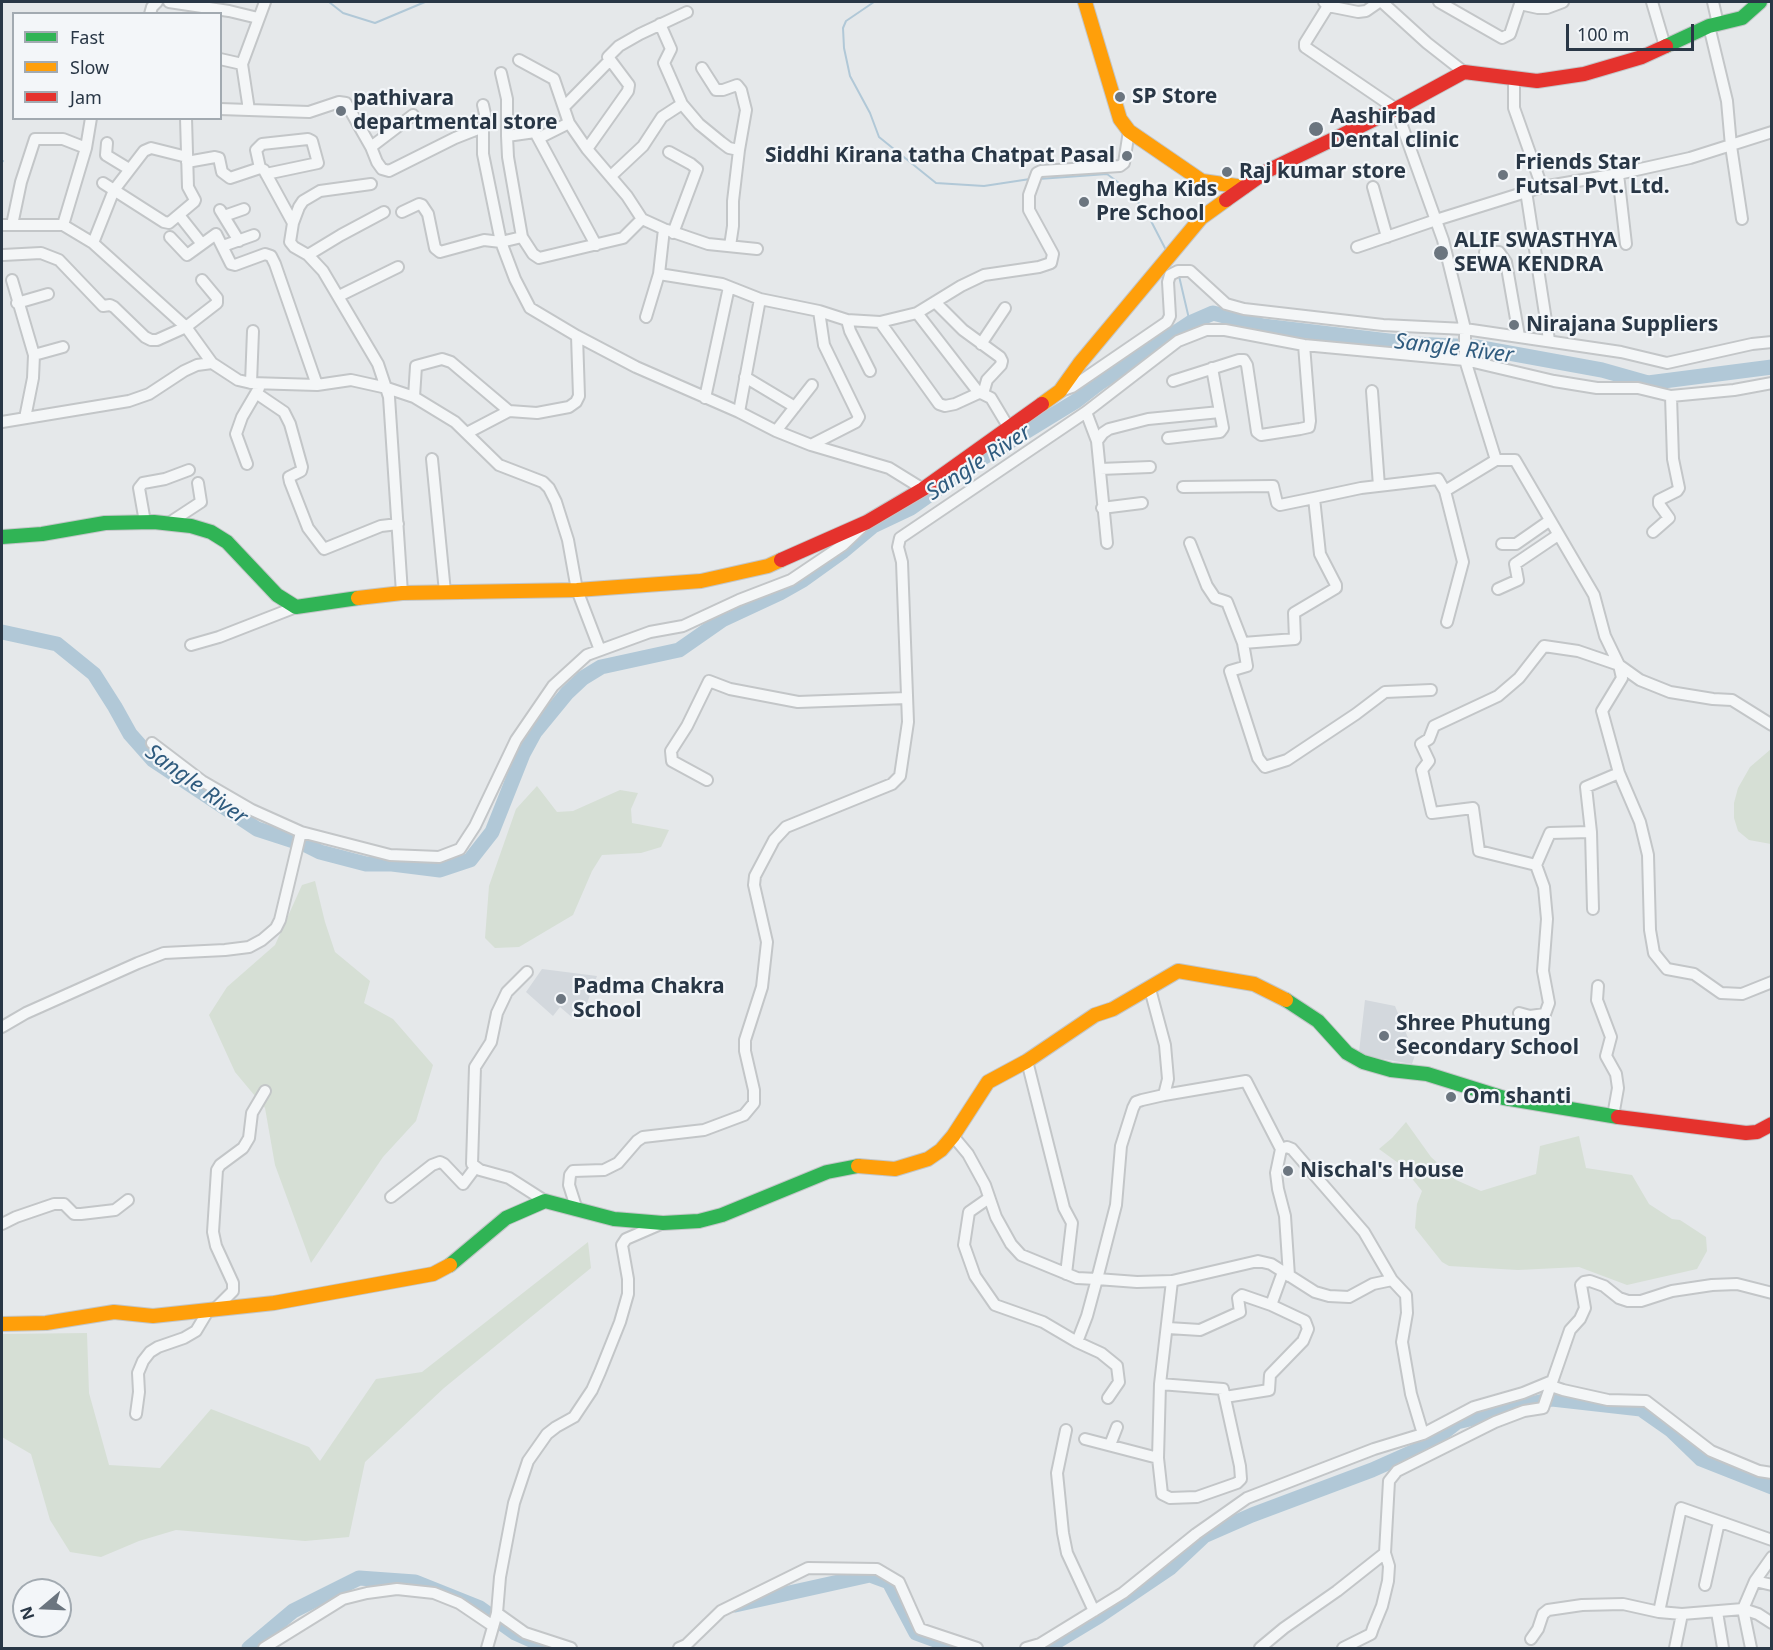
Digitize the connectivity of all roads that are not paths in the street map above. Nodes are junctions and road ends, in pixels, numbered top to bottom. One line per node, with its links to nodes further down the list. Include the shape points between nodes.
1 (169, 2): 13 (street)
2 (265, 2): 13 (street)
3 (1085, 2): 36 (street, via 1120,119)
4 (1380, 2): 11 (street, via 1358,12); 22 (street)
5 (1439, 2): 10 (street, via 1502,38 1510,34)
6 (1563, 2): 10 (street, via 1547,8)
7 (1652, 2): 16 (street)
8 (1713, 2): 15 (street)
9 (1760, 2): 15 (street, via 1742,18)
10 (1516, 3)
11 (1326, 4): 29 (street, via 1305,47)
12 (687, 12): 14 (street)
13 (258, 18): 20 (street)
14 (660, 24): 19 (street, via 619,46 608,57); 25 (street, via 671,49 664,63)
15 (1713, 25): 16 (street); 41 (street)
16 (1665, 46): 24 (street, via 1584,74 1537,81)
17 (222, 59): 20 (street)
18 (519, 60): 27 (street, via 554,79)
19 (609, 61): 27 (street); 44 (street, via 629,85 628,91)
20 (242, 64): 30 (street)
21 (702, 68): 45 (street, via 716,90 737,85 741,90 746,110)
22 (1464, 72): 24 (street); 29 (street)
23 (501, 73): 38 (street, via 507,99)
24 (1514, 77): 56 (street, via 1514,108)
25 (682, 104): 45 (street, via 721,142); 51 (street, via 662,117 643,146)
26 (483, 105): 35 (street)
27 (564, 107): 34 (street)
28 (222, 109): 30 (street)
29 (1396, 109): 54 (street, via 1267,171); 65 (street)
30 (249, 110): 42 (street, via 309,112 346,103)
31 (413, 115): 42 (street)
32 (91, 120): 43 (street)
33 (186, 120): 47 (street)
34 (569, 123): 39 (street); 44 (street)
35 (483, 128): 42 (street, via 389,171 382,169); 75 (street, via 483,154)
36 (1129, 131): 54 (street, via 1202,181); 95 (street, via 1124,163 1120,166 1037,173 1029,195 1029,210 1053,254 1051,262 984,275)
37 (1772, 132): 41 (street)
38 (507, 136): 39 (street, via 535,132); 72 (street)
39 (539, 138): 79 (street)
40 (107, 143): 48 (street, via 106,155)
41 (1731, 146): 50 (street); 64 (street)
42 (371, 147)
43 (86, 148): 67 (street, via 63,139 35,139); 68 (street)
44 (587, 149): 51 (street)
45 (739, 150): 81 (street)
46 (669, 152): 69 (street, via 697,169)
47 (187, 159): 48 (street, via 147,149); 49 (street, via 219,158 222,172 230,178); 62 (street, via 188,187 195,200)
48 (129, 170): 57 (street)
49 (263, 171): 49 (street, via 256,150 262,144 312,141 318,163); 66 (street)
50 (1618, 174): 56 (street); 78 (street)
51 (611, 176): 63 (street)
52 (103, 183): 57 (street)
53 (371, 184): 66 (street, via 320,191 303,201)
54 (1244, 187): 126 (street, via 1200,218)
55 (1373, 187): 73 (street)
56 (1542, 187): 58 (street)
57 (114, 190): 62 (street, via 164,222 169,223); 76 (street)
58 (1526, 192): 65 (street); 108 (street)
59 (243, 209): 74 (street, via 222,213)
60 (384, 212): 86 (street)
61 (402, 212): 75 (street, via 422,205 428,214 435,248 441,252 484,240)
62 (179, 215): 77 (street)
63 (642, 219): 69 (street); 79 (street, via 622,238)
64 (1743, 219)
65 (1436, 220): 73 (street); 105 (street)
66 (293, 223): 86 (street, via 290,242)
67 (7, 225): 68 (street)
68 (63, 225): 76 (street)
69 (669, 231): 81 (street, via 708,244); 88 (street)
70 (254, 236): 74 (street)
71 (170, 237): 77 (street, via 188,255)
72 (522, 237): 75 (street); 79 (street, via 539,258)
73 (1387, 237): 82 (street)
74 (239, 241): 80 (street)
75 (501, 242): 106 (street, via 530,308)
76 (93, 243): 103 (street)
77 (202, 244): 80 (street, via 216,234)
78 (1626, 244)
79 (596, 245)
80 (223, 246): 121 (street, via 235,265 265,254 271,256)
81 (730, 246): 83 (street)
82 (1357, 247)
83 (757, 249)
84 (1485, 252): 107 (street, via 1498,252 1506,262)
85 (3, 255): 103 (street, via 41,253 59,260 103,306 114,307 152,340)
86 (308, 255): 93 (street)
87 (398, 267): 93 (street)
88 (659, 274): 91 (street); 100 (street)
89 (12, 280): 96 (street)
90 (202, 280): 103 (street, via 217,303)
91 (729, 287): 94 (street); 130 (street)
92 (48, 294): 96 (street)
93 (339, 296): 124 (street, via 378,364)
94 (760, 299): 98 (street); 118 (street)
95 (935, 302): 99 (street); 110 (street)
96 (17, 303): 113 (street)
97 (1005, 308): 110 (street)
98 (819, 311): 101 (street); 143 (street, via 824,345 859,417)
99 (917, 313): 102 (street); 127 (street)
100 (646, 317)
101 (847, 320): 102 (street); 117 (street)
102 (880, 322): 127 (street, via 939,404 955,404)
103 (186, 327): 115 (street)
104 (253, 331): 123 (street)
105 (1464, 332): 107 (street); 114 (street); 126 (street, via 1244,309 1226,304 1190,271 1178,271 1170,275 1168,282 1167,322)
106 (577, 336): 130 (street); 132 (street, via 576,402 537,413)
107 (1519, 336): 108 (street)
108 (1549, 340): 109 (street, via 1667,363)
109 (1772, 342)
110 (981, 344): 127 (street, via 1002,361)
111 (1304, 345): 114 (street); 116 (street, via 1309,427 1261,435 1257,432 1244,360); 134 (street, via 1226,330 1206,330 1178,341)
112 (63, 347): 113 (street)
113 (34, 355): 136 (street)
114 (1464, 357): 128 (street, via 1576,385 1638,388); 145 (street)
115 (212, 363): 123 (street); 136 (street, via 184,370 150,394 129,401)
116 (1212, 368): 119 (street); 135 (street)
117 (870, 371)
118 (746, 377): 131 (street); 133 (street)
119 (1173, 381)
120 (1772, 383): 128 (street)
121 (317, 385): 123 (street, via 263,383); 124 (street, via 351,380)
122 (812, 385): 131 (street)
123 (253, 388): 146 (street, via 236,434); 162 (street, via 284,412 290,424 302,466 301,471 289,477 290,482 308,528 324,549 381,526)
124 (387, 388): 129 (street); 162 (street)
125 (1372, 391): 151 (street)
126 (1060, 392): 138 (street)
127 (981, 394): 138 (street, via 991,398)
128 (1671, 396): 163 (street, via 1673,459 1679,488 1659,500 1669,518)
129 (414, 397): 132 (street, via 416,366 442,359 451,362); 140 (street)
130 (705, 398): 133 (street)
131 (795, 407): 139 (street)
132 (509, 411): 140 (street)
133 (739, 412): 139 (street)
134 (1086, 412): 142 (street); 180 (street, via 900,538)
135 (1220, 412): 141 (street, via 1220,432); 142 (street, via 1148,419 1109,429)
136 (25, 418): 137 (street)
137 (2, 422)
138 (1009, 428): 153 (street)
139 (776, 431): 143 (street)
140 (467, 434): 169 (street, via 498,465 543,482 549,488 568,540)
141 (1168, 438)
142 (1097, 441): 148 (street)
143 (811, 445): 153 (street, via 889,468)
144 (432, 459): 171 (street)
145 (1496, 460): 154 (street); 158 (street, via 1516,461)
146 (247, 464)
147 (1150, 467): 148 (street)
148 (1100, 469): 157 (street)
149 (189, 470): 159 (street, via 143,483 139,488)
150 (198, 483): 161 (street, via 201,502)
151 (1379, 486): 154 (street, via 1438,479); 155 (street)
152 (1184, 488): 155 (street, via 1273,486 1280,505)
153 (922, 489): 160 (street)
154 (1445, 491): 174 (street, via 1463,562)
155 (1314, 498): 175 (street, via 1320,554 1336,588 1294,613 1295,639)
156 (1142, 503): 157 (street)
157 (1102, 508): 166 (street)
158 (1549, 521): 164 (street); 168 (street, via 1516,544)
159 (145, 522): 161 (street); 165 (street, via 105,523)
160 (867, 522): 169 (street, via 768,566 701,580); 177 (street, via 843,545 791,580 683,626 650,632)
161 (170, 523): 173 (street, via 211,532 227,542 277,595)
162 (398, 524): 172 (street)
163 (1653, 532)
164 (1558, 535): 170 (street, via 1515,564 1518,579); 178 (street, via 1594,595 1605,636)
165 (2, 537)
166 (1107, 543)
167 (1190, 543): 175 (street, via 1207,586 1215,598 1227,602)
168 (1502, 544)
169 (577, 590): 171 (street); 177 (street)
170 (1498, 590)
171 (445, 592): 172 (street)
172 (402, 593): 173 (street)
173 (296, 608): 176 (street)
174 (1448, 622)
175 (1243, 643): 179 (street, via 1247,666 1230,671 1258,758 1265,767 1287,760 1385,692)
176 (191, 645)
177 (600, 650): 185 (street, via 587,655 553,686 516,740 460,849 439,857 390,855)
178 (1619, 665): 181 (street, via 1640,680 1670,692 1732,700); 183 (street, via 1622,678 1602,711); 187 (street, via 1578,651 1544,646 1519,678 1498,696 1434,726 1429,739 1421,744 1429,761 1422,770 1432,813 1473,808 1479,851)
179 (1431, 690)
180 (907, 698): 184 (street, via 798,702 709,681 671,751 672,760); 207 (street, via 897,781 786,826 755,876 767,951 762,987 745,1040 754,1090 750,1110 744,1116 704,1130 643,1137 604,1170 573,1172 569,1185)
181 (1772, 725)
182 (152, 743): 185 (street, via 202,781)
183 (1619, 773): 186 (street, via 1586,787); 190 (street, via 1640,822 1648,855 1654,953 1667,969 1694,974 1721,993 1742,994)
184 (707, 780)
185 (301, 832): 194 (street, via 280,920 261,940 249,947 164,953 26,1013)
186 (1591, 832): 187 (street, via 1550,833); 188 (street)
187 (1536, 865): 193 (street, via 1544,887 1547,919 1543,971 1549,1003 1545,1014)
188 (1593, 909)
189 (527, 972): 202 (street, via 507,992 497,1013 491,1042 475,1067 471,1156)
190 (1772, 982)
191 (1598, 986): 198 (street, via 1597,999 1611,1037 1605,1056 1616,1074 1618,1088)
192 (1149, 989): 195 (street, via 1095,1015); 197 (street, via 1165,1045 1168,1079); 198 (street, via 1178,971 1254,984 1318,1021 1347,1053 1363,1062 1427,1074 1504,1098)
193 (1519, 1013)
194 (2, 1028)
195 (1028, 1061): 200 (street, via 988,1082); 210 (street, via 1064,1208 1072,1223)
196 (266, 1091): 217 (street, via 252,1113 249,1138 243,1148 217,1170 213,1232 233,1291)
197 (1164, 1095): 201 (street, via 1246,1081); 212 (street, via 1136,1102 1133,1108 1121,1146 1116,1205)
198 (1613, 1116): 199 (street, via 1746,1132 1757,1132)
199 (1772, 1124)
200 (953, 1136): 204 (street, via 968,1154); 208 (street, via 928,1159 894,1169 853,1166 827,1172 722,1215)
201 (1281, 1149): 211 (street, via 1276,1173 1285,1216); 213 (street, via 1292,1149 1364,1232)
202 (475, 1168): 203 (street, via 463,1184 440,1162); 206 (street, via 510,1178)
203 (391, 1197)
204 (989, 1198): 210 (street, via 1011,1244 1021,1255); 220 (street, via 969,1212 964,1245 975,1276 995,1305 1043,1322)
205 (128, 1200): 209 (street, via 115,1210 81,1214 74,1214 64,1204 54,1204)
206 (545, 1202): 207 (street); 217 (street, via 506,1218 452,1264 433,1274 274,1303)
207 (577, 1210): 208 (street, via 614,1219)
208 (663, 1223): 245 (street, via 626,1239 622,1245 628,1294 600,1372 573,1418 547,1434 528,1461 510,1522)
209 (2, 1224)
210 (1066, 1274): 212 (street)
211 (1286, 1274): 213 (street, via 1329,1296 1349,1297 1373,1284); 214 (street, via 1258,1261); 216 (street)
212 (1097, 1279): 214 (street); 220 (street)
213 (1392, 1280): 228 (street, via 1406,1295 1402,1342)
214 (1172, 1281): 219 (street)
215 (1772, 1293): 222 (street, via 1737,1284 1672,1291 1628,1301 1604,1286 1584,1282 1581,1285 1585,1308 1570,1330)
216 (1271, 1305): 219 (street, via 1242,1295 1238,1298 1240,1312 1200,1330); 224 (street, via 1305,1321 1308,1329 1303,1341 1270,1375 1269,1390)
217 (211, 1310): 218 (street, via 153,1316 114,1312 46,1323); 225 (street, via 196,1331 158,1347 143,1361 138,1372)
218 (2, 1324)
219 (1168, 1328): 221 (street)
220 (1077, 1342): 223 (street, via 1117,1366 1119,1382)
221 (1160, 1384): 224 (street, via 1223,1389); 231 (street)
222 (1551, 1384): 228 (street, via 1474,1407); 232 (street, via 1608,1400 1646,1401 1712,1451); 235 (street, via 1543,1408 1495,1422 1396,1471 1389,1481)
223 (1108, 1398)
224 (1225, 1398): 231 (street, via 1241,1479 1237,1483 1197,1497 1164,1496)
225 (136, 1414)
226 (1117, 1427): 230 (street)
227 (1066, 1430): 241 (street, via 1057,1473 1063,1533 1067,1553)
228 (1423, 1434): 241 (street, via 1247,1498)
229 (1085, 1439): 230 (street)
230 (1110, 1445): 231 (street)
231 (1158, 1458)
232 (1772, 1473)
233 (1719, 1522): 234 (street); 238 (street); 242 (street, via 1681,1508)
234 (1772, 1540)
235 (1385, 1553): 254 (street); 255 (street, via 1388,1581 1371,1634)
236 (1772, 1557): 237 (street)
237 (1755, 1581): 239 (street); 240 (street)
238 (1705, 1585)
239 (1772, 1585)
240 (1743, 1609): 243 (street); 246 (street); 258 (street)
241 (1094, 1611): 253 (street, via 1040,1644)
242 (1659, 1612): 244 (street); 247 (street, via 1623,1604 1548,1610)
243 (1717, 1612): 244 (street); 257 (street)
244 (1682, 1614): 256 (street)
245 (495, 1619): 248 (street, via 434,1593 397,1589 343,1599); 249 (street); 250 (street)
246 (1772, 1623)
247 (1531, 1639)
248 (264, 1648)
249 (487, 1648)
250 (571, 1648)
251 (679, 1648): 252 (street, via 721,1611 808,1568 877,1569 899,1582 921,1629)
252 (977, 1648)
253 (1026, 1648)
254 (1260, 1648)
255 (1343, 1648)
256 (1675, 1648)
257 (1723, 1648)
258 (1750, 1648)

